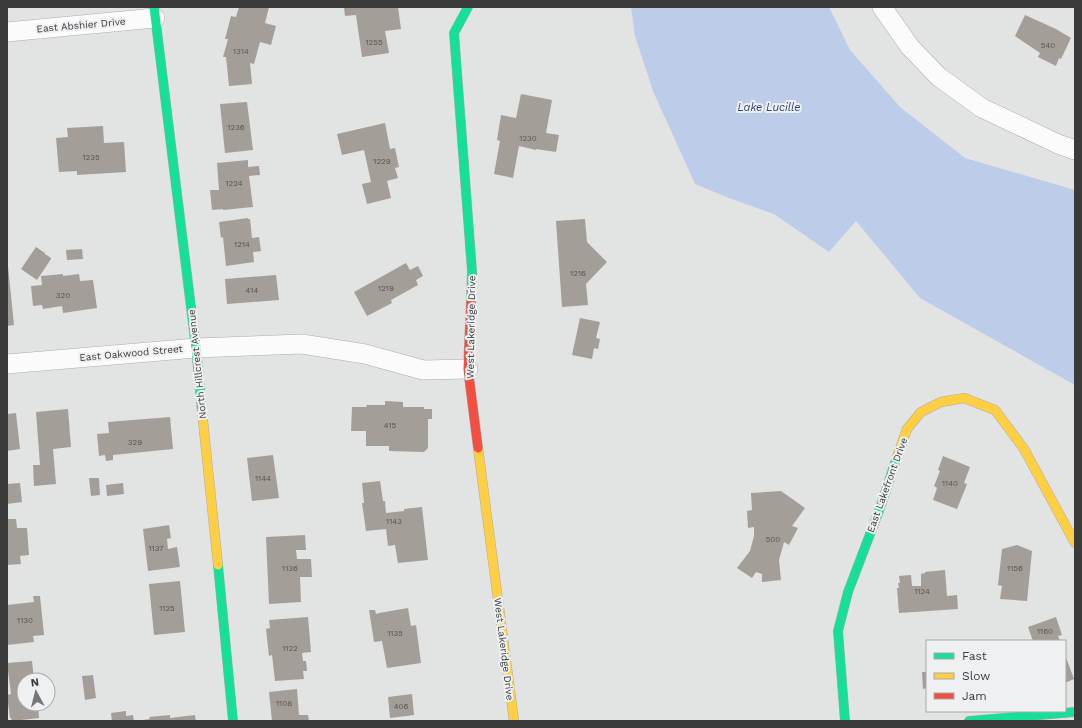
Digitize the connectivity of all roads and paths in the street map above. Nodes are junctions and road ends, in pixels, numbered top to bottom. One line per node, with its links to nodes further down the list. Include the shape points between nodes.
1 (468, 7): 8 (street, West Lakeridge Drive, via 454,33 472,271)
2 (882, 7): 5 (street, via 910,47 939,77 982,108)
3 (155, 12): 4 (street, East Abshier Drive); 6 (street, North Hillcrest Avenue)
4 (7, 32)
5 (1075, 150)
6 (196, 348): 7 (street, East Oakwood Street); 8 (street, East Oakwood Street, via 302,344 365,354 423,370); 11 (street, North Hillcrest Avenue)
7 (7, 364)
8 (468, 370): 12 (street, West Lakeridge Drive)
9 (1075, 543): 13 (street, East Lakefront Drive, via 1024,449 995,410 964,398 941,402 921,412 907,429 848,592 838,631)
10 (1075, 712): 14 (street)
11 (233, 721)
12 (514, 721)
13 (845, 721)
14 (969, 721)

